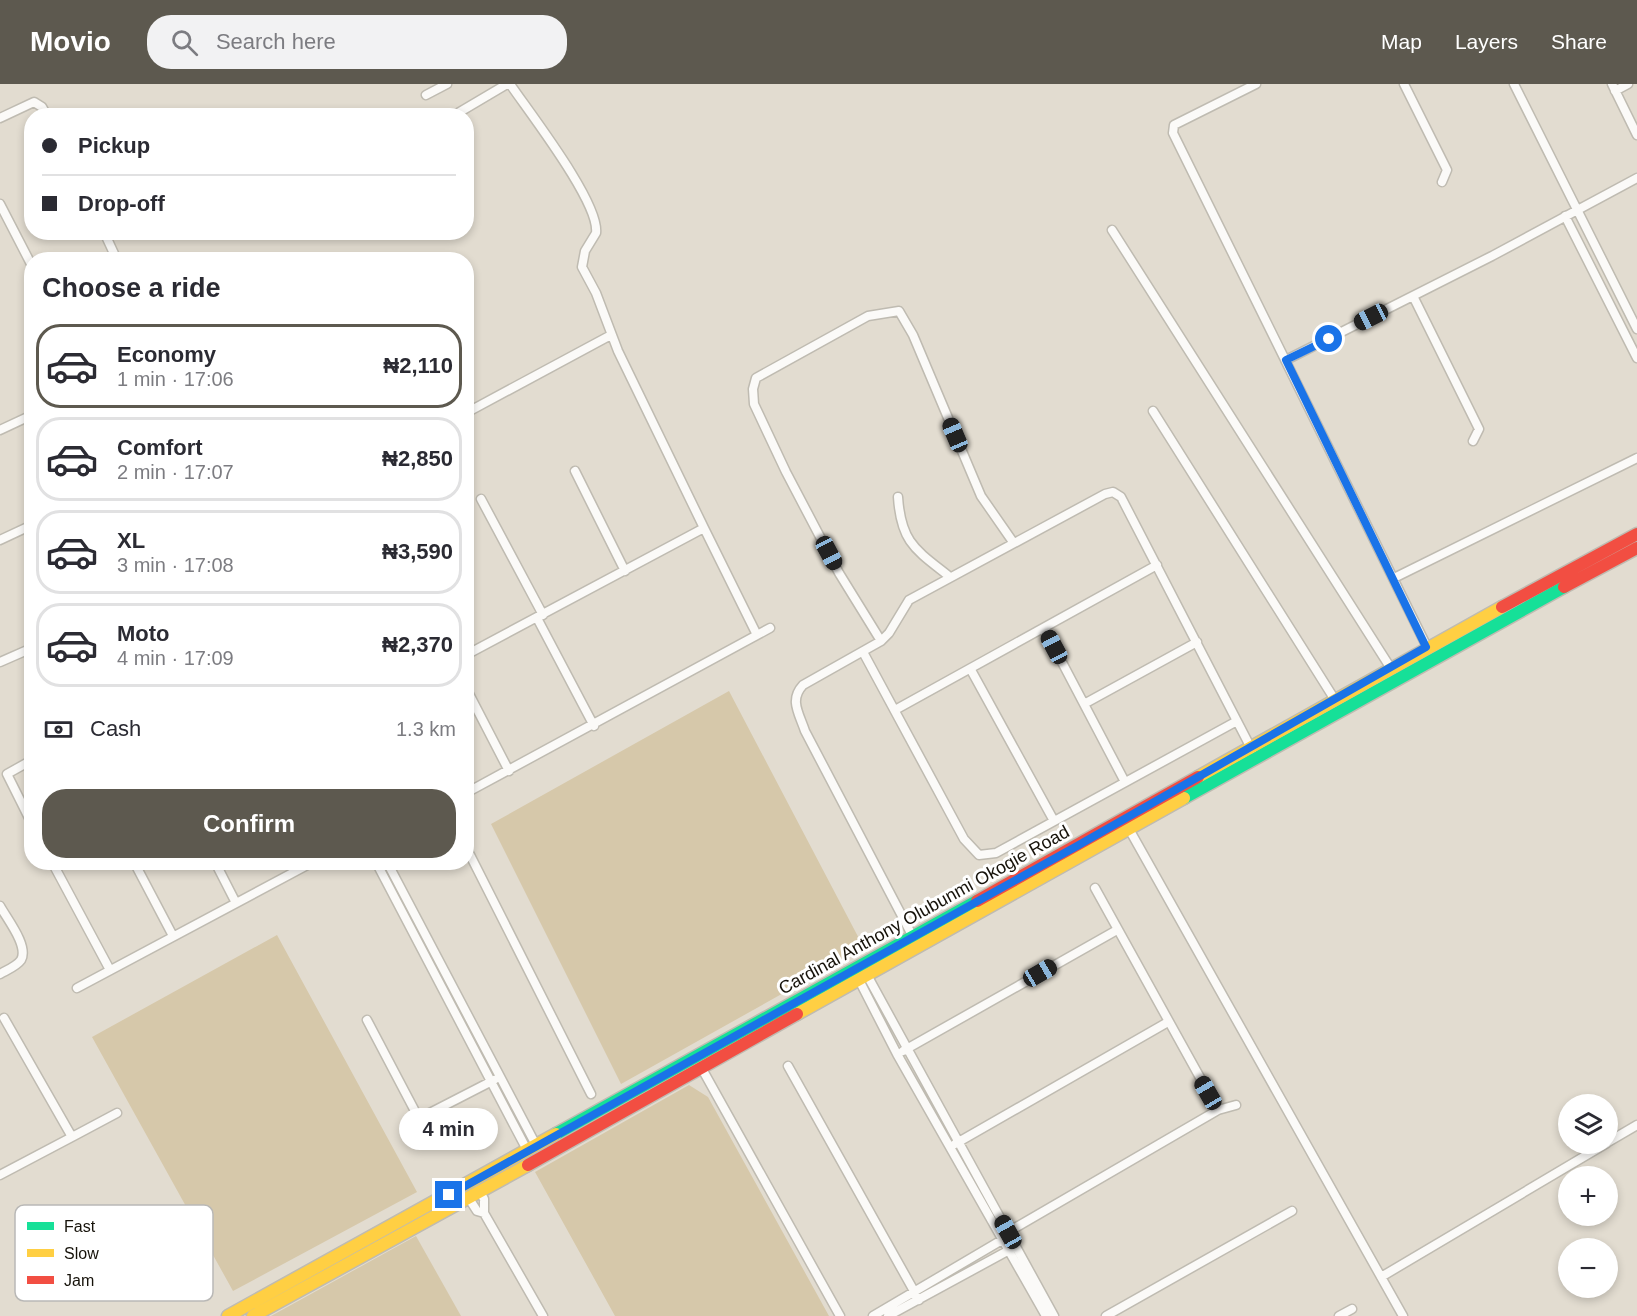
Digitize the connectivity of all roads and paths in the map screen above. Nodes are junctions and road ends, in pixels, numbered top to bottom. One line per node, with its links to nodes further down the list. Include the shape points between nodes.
1 (447, 84): 8 (street)
2 (509, 84): 10 (street); 22 (street, via 594,214 596,233 585,251 582,267)
3 (1256, 84): 24 (street, via 1174,125 1173,133)
4 (1404, 84): 14 (street, via 1447,170)
5 (1514, 84): 16 (street)
6 (1628, 84): 7 (street)
7 (1613, 87): 12 (street)
8 (426, 95)
9 (42, 108): 11 (street, via 30,103)
10 (467, 108)
11 (0, 118)
12 (1637, 135)
13 (1637, 178): 16 (street)
14 (1442, 183)
15 (0, 204): 19 (street)
16 (1577, 210): 17 (street); 21 (street)
17 (1565, 216): 20 (street); 23 (street)
18 (1112, 230): 55 (street)
19 (25, 252)
20 (1413, 296): 24 (street); 29 (street, via 1479,429)
21 (1637, 329)
22 (611, 335): 25 (street); 34 (street)
23 (1637, 358)
24 (1286, 360): 43 (street)
25 (474, 409)
26 (1153, 411): 57 (street)
27 (24, 419): 28 (street)
28 (0, 430)
29 (1473, 441)
30 (1637, 458): 43 (street)
31 (575, 471): 41 (street)
32 (898, 497): 42 (street, via 900,522 914,549)
33 (481, 499): 44 (street)
34 (704, 528): 41 (street); 47 (street)
35 (24, 529): 37 (street)
36 (1637, 534): 50 (street, Cardinal Anthony Olubunmi Okogie Road)
37 (0, 540)
38 (1013, 542): 40 (street, via 1113,492 1121,497); 42 (street); 48 (street, via 981,496 914,334 899,311 868,316 756,378 754,404 786,472 839,573)
39 (1637, 548): 64 (street, Cardinal Anthony Olubunmi Okogie Road)
40 (1157, 565): 46 (street); 49 (street)
41 (625, 571): 44 (street)
42 (950, 577): 48 (street, via 909,600)
43 (1395, 578): 50 (street)
44 (540, 616): 51 (street); 62 (street)
45 (770, 628): 47 (street)
46 (1044, 628): 56 (street); 59 (street)
47 (757, 635): 62 (street)
48 (881, 641): 53 (street)
49 (1197, 642): 59 (street); 61 (street)
50 (1426, 647): 55 (street, Cardinal Anthony Olubunmi Okogie Road)
51 (474, 651)
52 (24, 652): 54 (street)
53 (864, 652): 60 (street); 84 (street, via 803,685 795,693 794,701 805,731)
54 (0, 662)
55 (1390, 667): 57 (street, Cardinal Anthony Olubunmi Okogie Road)
56 (971, 670): 60 (street); 70 (street)
57 (1335, 700): 63 (street, Cardinal Anthony Olubunmi Okogie Road)
58 (474, 704): 66 (street)
59 (1084, 704): 67 (street)
60 (895, 710): 70 (street, via 964,839 979,855 996,853)
61 (1237, 721): 63 (street); 67 (street)
62 (594, 726): 66 (street)
63 (1250, 746): 64 (street); 84 (street, Cardinal Anthony Olubunmi Okogie Road)
64 (1256, 758): 71 (street, Cardinal Anthony Olubunmi Okogie Road)
65 (24, 764): 69 (street, via 7,774)
66 (508, 771): 68 (street)
67 (1125, 782): 70 (street)
68 (474, 789)
69 (24, 808)
70 (1054, 821)
71 (1129, 829): 87 (street, Cardinal Anthony Olubunmi Okogie Road); 114 (street)
72 (474, 863): 97 (street)
73 (56, 870): 85 (street)
74 (138, 870): 83 (street)
75 (219, 870): 80 (street)
76 (298, 870): 80 (street)
77 (380, 870): 96 (street)
78 (391, 870): 96 (street)
79 (1095, 888): 82 (street)
80 (236, 903): 83 (street)
81 (0, 906): 86 (street, via 23,948 18,964)
82 (1117, 930): 92 (street); 93 (street)
83 (173, 936): 85 (street)
84 (913, 937): 89 (street, Cardinal Anthony Olubunmi Okogie Road)
85 (110, 970): 88 (street)
86 (0, 974)
87 (863, 977): 89 (street, Cardinal Anthony Olubunmi Okogie Road); 93 (street)
88 (77, 988)
89 (807, 1002): 94 (street, Cardinal Anthony Olubunmi Okogie Road); 106 (street, Cardinal Anthony Olubunmi Okogie Road)
90 (4, 1018): 102 (street)
91 (367, 1020): 96 (street, via 417,1115 422,1117)
92 (1168, 1022): 99 (street); 104 (street)
93 (902, 1052): 104 (street); 105 (street)
94 (701, 1066): 109 (street, Cardinal Anthony Olubunmi Okogie Road); 121 (street)
95 (788, 1066): 115 (street)
96 (496, 1079): 106 (street)
97 (591, 1094)
98 (1236, 1105): 99 (street)
99 (1218, 1110): 112 (street)
100 (117, 1113): 102 (street)
101 (1637, 1125): 103 (street)
102 (72, 1137): 108 (street)
103 (1618, 1137)
104 (959, 1141): 105 (street); 112 (street)
105 (950, 1147): 112 (street)
106 (531, 1148): 118 (street, Cardinal Anthony Olubunmi Okogie Road)
107 (1589, 1154): 114 (street)
108 (0, 1175)
109 (474, 1193): 111 (street, via 477,1211); 111 (street, via 484,1199); 119 (street, Cardinal Anthony Olubunmi Okogie Road)
110 (1292, 1211): 126 (street)
111 (484, 1213): 120 (street)
112 (1007, 1236): 113 (street); 115 (street)
113 (1012, 1248): 116 (street); 124 (street); 125 (street)
114 (1382, 1277): 128 (street)
115 (914, 1292): 116 (street); 122 (street)
116 (919, 1300): 123 (street)
117 (1352, 1309): 127 (street)
118 (228, 1316)
119 (254, 1316)
120 (543, 1316)
121 (840, 1316)
122 (873, 1316)
123 (888, 1316)
124 (1046, 1316)
125 (1054, 1316)
126 (1106, 1316)
127 (1339, 1316)
128 (1404, 1316)

